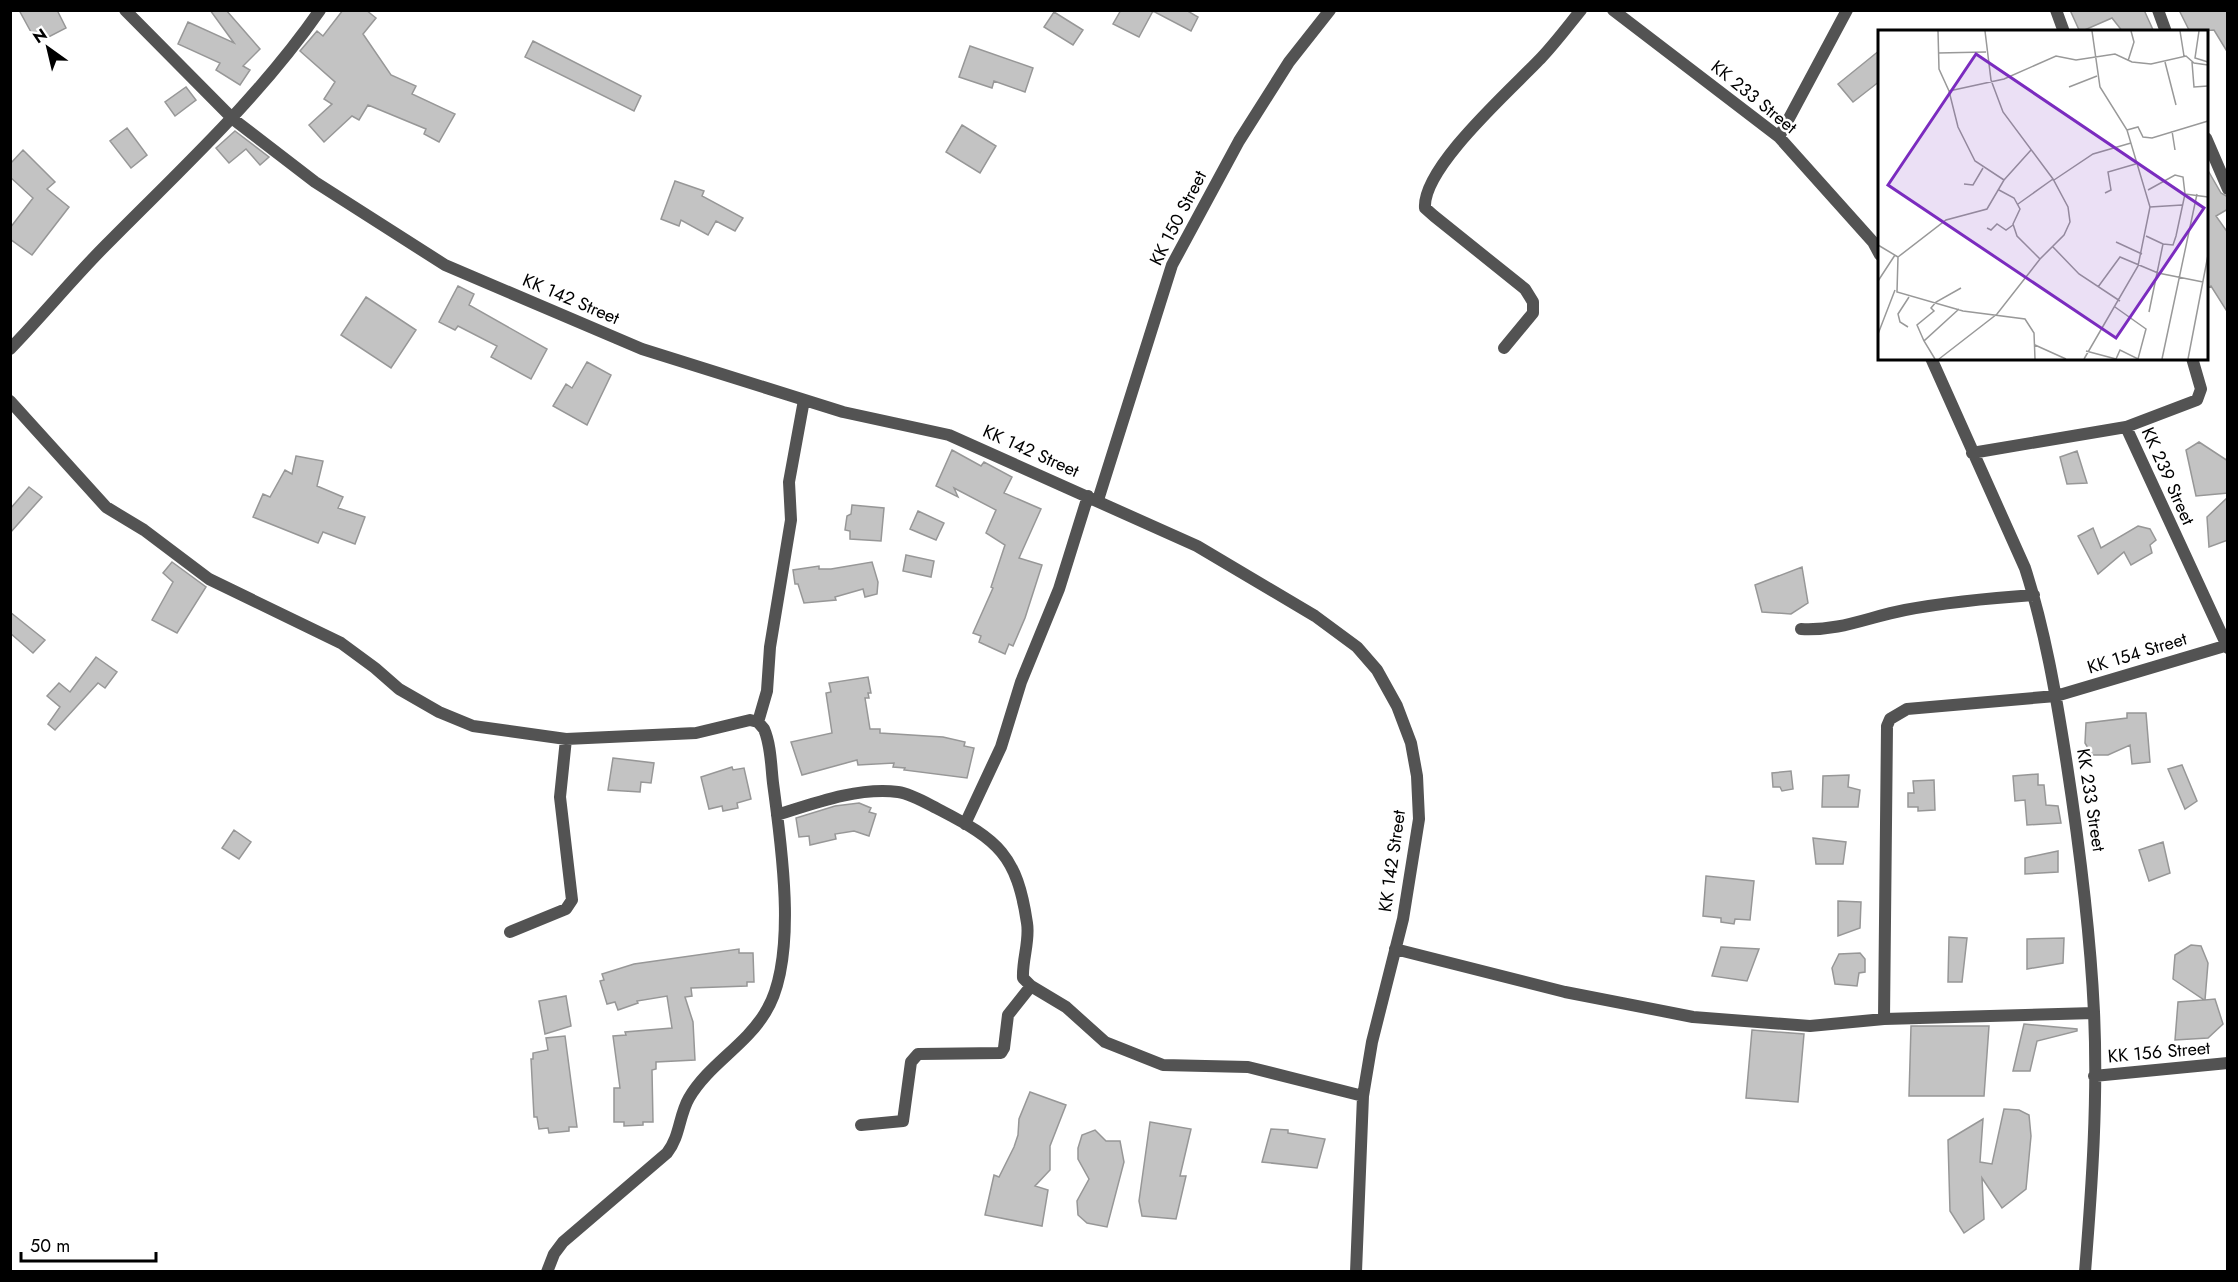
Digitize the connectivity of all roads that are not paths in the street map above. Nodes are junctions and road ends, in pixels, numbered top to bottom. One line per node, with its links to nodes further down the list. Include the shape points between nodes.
1 (125, 10): 11 (street, KK 142 Street)
2 (320, 10): 11 (street)
3 (1330, 10): 24 (street, KK 150 Street, via 1289,62 1239,141 1172,265)
4 (1581, 10): 16 (street, via 1544,55 1462,139 1434,177 1425,198 1425,208 1525,289 1533,302 1533,313)
5 (1613, 10): 12 (street, KK 233 Street)
6 (1846, 10): 12 (street)
7 (2056, 10): 9 (street)
8 (2157, 10): 10 (street)
9 (2063, 30)
10 (2165, 30)
11 (233, 119): 17 (street, via 79,273); 20 (street, KK 142 Street, via 315,182 445,265 642,349)
12 (1779, 137): 15 (street, KK 233 Street)
13 (2208, 143): 14 (street)
14 (2228, 189)
15 (1876, 239)
16 (1504, 348)
17 (10, 349)
18 (1932, 360): 23 (street, KK 233 Street)
19 (2193, 360): 22 (street, via 2201,389 2197,400)
20 (804, 400): 24 (street, KK 142 Street, via 948,435); 29 (street, via 789,482 791,519 770,647 767,691)
21 (10, 401): 30 (street, via 106,507 209,579 340,643 399,689 439,712 473,726)
22 (2126, 427): 23 (street, KK 239 Street); 27 (street, KK 239 Street)
23 (1972, 453): 25 (street, KK 233 Street)
24 (1093, 498): 32 (street, KK 150 Street, via 1021,682 1001,747); 34 (street, KK 142 Street, via 1237,568 1358,647 1377,670 1401,715 1417,776 1419,819)
25 (2034, 595): 26 (street, via 1903,610 1843,627); 28 (street, KK 233 Street)
26 (1801, 628)
27 (2227, 646): 28 (street, KK 154 Street)
28 (2056, 696): 36 (street, KK 233 Street, via 2082,860); 37 (street, KK 154 Street, via 1907,709 1890,718)
29 (758, 722): 30 (street, via 750,720 696,734); 31 (street, via 766,734)
30 (566, 739): 33 (street, via 560,797 572,900 566,909)
31 (777, 815): 32 (street, via 856,793 899,792); 42 (street, via 785,904 781,969 767,1011 688,1099 673,1146 569,1235 554,1254)
32 (965, 824): 35 (street, via 994,842 1009,862 1028,925 1023,973)
33 (510, 932)
34 (1395, 949): 37 (street, via 1565,992 1694,1017 1810,1026); 40 (street, KK 142 Street)
35 (1031, 986): 40 (street, via 1066,1007 1105,1042 1163,1065 1248,1068); 41 (street, via 1008,1015 1001,1053 918,1054 911,1062 903,1121)
36 (2094, 1013): 37 (street); 39 (street, KK 233 Street)
37 (1884, 1019)
38 (2228, 1063): 39 (street, KK 156 Street)
39 (2094, 1076): 44 (street, KK 233 Street, via 2094,1167)
40 (1363, 1096): 43 (street, KK 142 Street)
41 (861, 1125)
42 (547, 1272)
43 (1356, 1272)
44 (2085, 1272)

